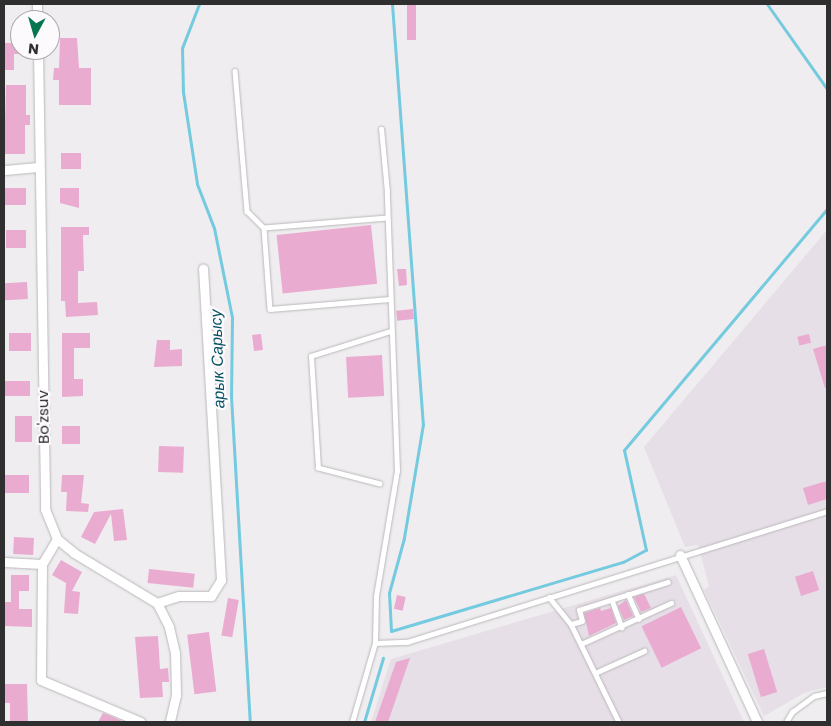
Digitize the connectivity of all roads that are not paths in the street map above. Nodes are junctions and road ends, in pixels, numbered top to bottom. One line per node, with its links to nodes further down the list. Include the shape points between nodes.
1 (38, 60): 4 (street, Bo'zsuv)
2 (235, 71): 7 (lane, via 247,211)
3 (381, 129): 6 (lane)
4 (39, 167): 5 (street); 13 (street, Bo'zsuv, via 44,509)
5 (4, 170)
6 (387, 218): 7 (lane); 9 (lane)
7 (264, 228): 9 (lane, via 270,309)
8 (203, 269): 21 (street, via 220,580 211,596 179,596)
9 (390, 299): 10 (lane)
10 (391, 331): 11 (lane, via 311,356 318,468); 26 (lane, via 397,471 376,596)
11 (380, 484)
12 (827, 511): 14 (lane)
13 (57, 539): 16 (street); 21 (street, Bo'zsuv, via 94,567)
14 (680, 555): 19 (lane); 35 (street)
15 (4, 562): 16 (street)
16 (42, 564): 31 (street, via 41,680)
17 (668, 582): 18 (lane)
18 (628, 594): 20 (lane); 23 (lane)
19 (549, 597): 24 (lane); 26 (lane, via 407,642)
20 (612, 600): 24 (lane, via 579,610 582,621); 25 (lane)
21 (157, 603): 32 (street, via 169,627 175,653 176,695)
22 (672, 603): 23 (lane)
23 (639, 619): 25 (lane)
24 (571, 624): 27 (lane)
25 (622, 628): 27 (lane)
26 (375, 643): 33 (lane)
27 (581, 644): 29 (lane)
28 (644, 651): 29 (lane)
29 (595, 673): 34 (lane)
30 (827, 693): 36 (lane, via 814,696 792,712)
31 (141, 722)
32 (170, 722)
33 (352, 722)
34 (619, 722)
35 (757, 722)
36 (786, 722)

